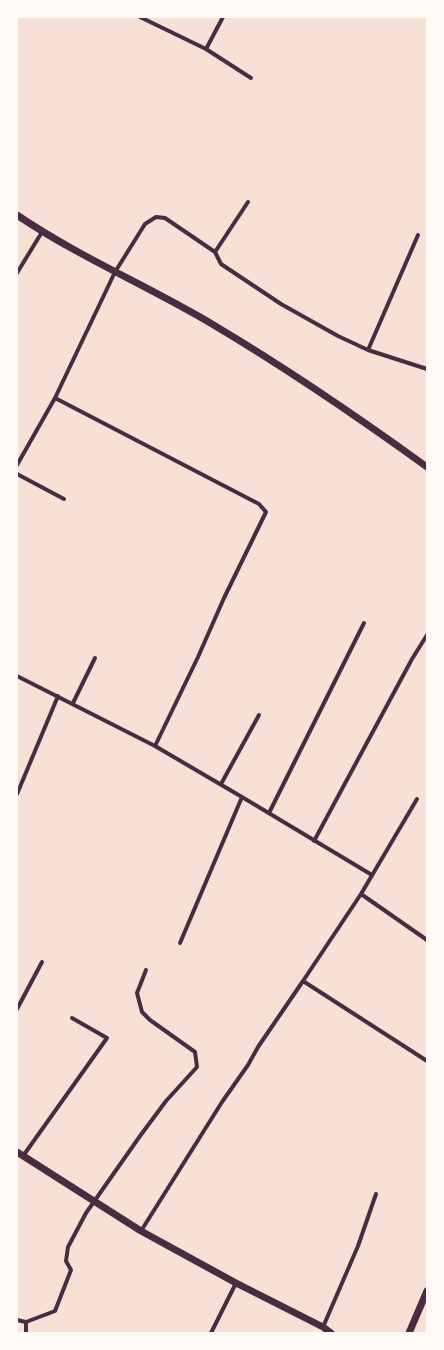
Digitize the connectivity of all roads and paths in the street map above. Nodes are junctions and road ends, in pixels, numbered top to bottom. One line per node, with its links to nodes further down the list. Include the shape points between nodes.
1 (140, 17): 3 (street)
2 (223, 17): 3 (street)
3 (206, 49): 4 (street)
4 (251, 78)
5 (248, 202): 9 (street)
6 (17, 214): 7 (street)
7 (42, 232): 10 (street); 11 (street)
8 (418, 235): 12 (street)
9 (215, 252): 10 (street, via 159,216 145,224); 12 (street, via 221,264 282,304)
10 (115, 272): 14 (street); 16 (street, via 212,324 337,404)
11 (17, 273)
12 (368, 350): 13 (street)
13 (427, 369)
14 (55, 398): 15 (street); 26 (street, via 259,504 266,514)
15 (17, 465)
16 (427, 467)
17 (17, 474): 18 (street)
18 (64, 499)
19 (364, 623): 31 (street)
20 (427, 635): 32 (street)
21 (95, 658): 24 (street)
22 (17, 676): 23 (street)
23 (58, 696): 24 (street); 28 (street)
24 (73, 703): 26 (street)
25 (259, 715): 27 (street)
26 (155, 746): 27 (street)
27 (221, 784): 29 (street)
28 (17, 794)
29 (242, 797): 31 (street); 36 (street)
30 (417, 799): 33 (street)
31 (269, 813): 32 (street)
32 (314, 841): 33 (street)
33 (372, 875): 34 (street)
34 (361, 894): 35 (street); 39 (street)
35 (427, 940)
36 (180, 943)
37 (42, 962): 40 (street)
38 (146, 970): 45 (street, via 137,993 142,1012 195,1052 196,1067 140,1136)
39 (303, 981): 42 (street); 46 (street, via 222,1102)
40 (17, 1009)
41 (72, 1018): 43 (street, via 107,1038)
42 (427, 1061)
43 (19, 1154): 45 (street)
44 (376, 1194): 51 (street, via 358,1246)
45 (94, 1201): 46 (street); 50 (street, via 68,1247 66,1261 71,1270 55,1311)
46 (141, 1232): 47 (street)
47 (236, 1283): 51 (street); 53 (street)
48 (427, 1290): 55 (street)
49 (17, 1320): 50 (street)
50 (26, 1322): 52 (street)
51 (323, 1327): 54 (street)
52 (26, 1333)
53 (211, 1333)
54 (331, 1333)
55 (409, 1333)

